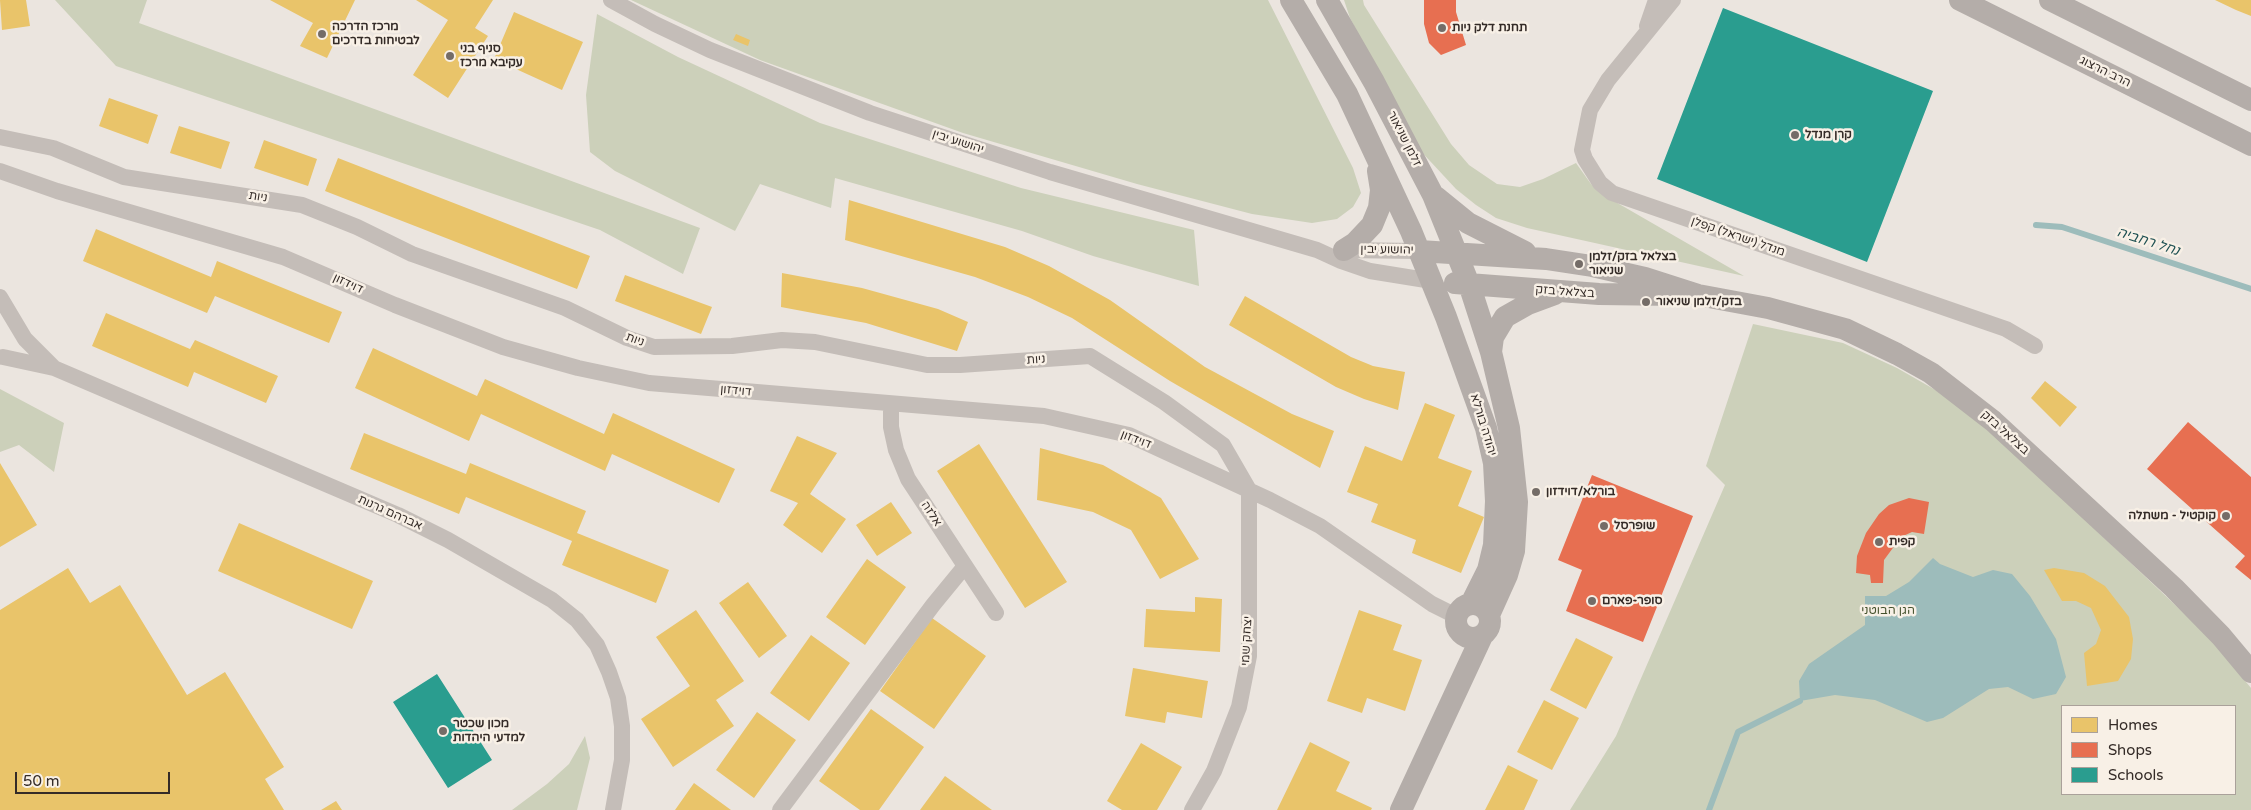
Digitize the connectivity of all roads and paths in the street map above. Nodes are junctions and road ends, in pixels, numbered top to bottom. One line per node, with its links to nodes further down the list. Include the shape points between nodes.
1 (611, 0): 15 (street, יהושוע יבין, via 737,62 870,112 1050,172)
2 (1291, 0): 12 (street, via 1346,94)
3 (1327, 0): 14 (street, זלמן שניאור)
4 (1656, 0): 8 (street, מנדל (ישראל) קפלן)
5 (1673, 0): 8 (street, מנדל (ישראל) קפלן)
6 (1960, 0): 11 (street, הרב הרצוג)
7 (2050, 0): 9 (street)
8 (1642, 38): 25 (street, מנדל (ישראל) קפלן, via 1608,80 1590,110 1585,129 1582,150 1585,159 1600,183 1612,193 2006,329)
9 (2251, 100)
10 (0, 137): 30 (street, ניות, via 53,148 124,177 302,205 412,254 565,308 627,338 654,346 732,346 782,340 815,342 927,365 1090,356 1164,402 1223,445)
11 (2251, 145)
12 (1374, 152): 16 (street, via 1381,190 1379,208 1372,225); 17 (street)
13 (0, 171): 29 (street, דוידזון, via 57,191 283,257 503,347 578,368 649,384)
14 (1433, 195): 18 (street, זלמן שניאור); 19 (street, via 1475,227 1511,246)
15 (1317, 250): 16 (street, יהושוע יבין); 20 (street, יהושוע יבין, via 1370,271)
16 (1344, 250): 17 (street, יהושוע יבין)
17 (1419, 251): 18 (street, יהושוע יבין); 20 (street, יהודה בורלא)
18 (1457, 252): 19 (street, בצלאל בזק); 21 (street, זלמן שניאור)
19 (1546, 259): 23 (street, בצלאל בזק, via 1645,278)
20 (1432, 281): 21 (street, בצלאל בזק); 33 (street, יהודה בורלא, via 1486,428 1494,463 1494,545)
21 (1469, 284): 22 (street, בצלאל בזק); 26 (street, יהודה בורלא)
22 (1562, 292): 23 (street, בצלאל בזק); 26 (street, via 1528,304 1505,317 1493,337)
23 (1698, 295): 34 (street, בצלאל בזק, via 1768,308 1845,329 1931,374 1993,421 2174,588)
24 (0, 297): 28 (street, via 25,339)
25 (2035, 346)
26 (1491, 352): 33 (street, יהודה בורלא, via 1509,428 1517,502 1514,551 1507,575)
27 (3, 357): 28 (street, אברהם גרנות)
28 (54, 368): 35 (street, אברהם גרנות, via 398,516 457,545 552,600 577,620 597,645 618,698 622,760)
29 (891, 405): 30 (street, דוידזון, via 1044,416 1129,435); 31 (street, אלזה, via 896,450 908,479)
30 (1249, 490): 33 (street, דוידזון, via 1320,526 1432,604); 37 (street, יצחק שמי, via 1249,656 1238,707 1214,771)
31 (965, 566): 32 (street, אלזה); 36 (street)
32 (996, 613)
33 (1471, 620): 38 (street, יהודה בורלא, via 1438,730)
34 (2251, 672)
35 (613, 810)
36 (780, 810)
37 (1192, 810)
38 (1401, 810)

